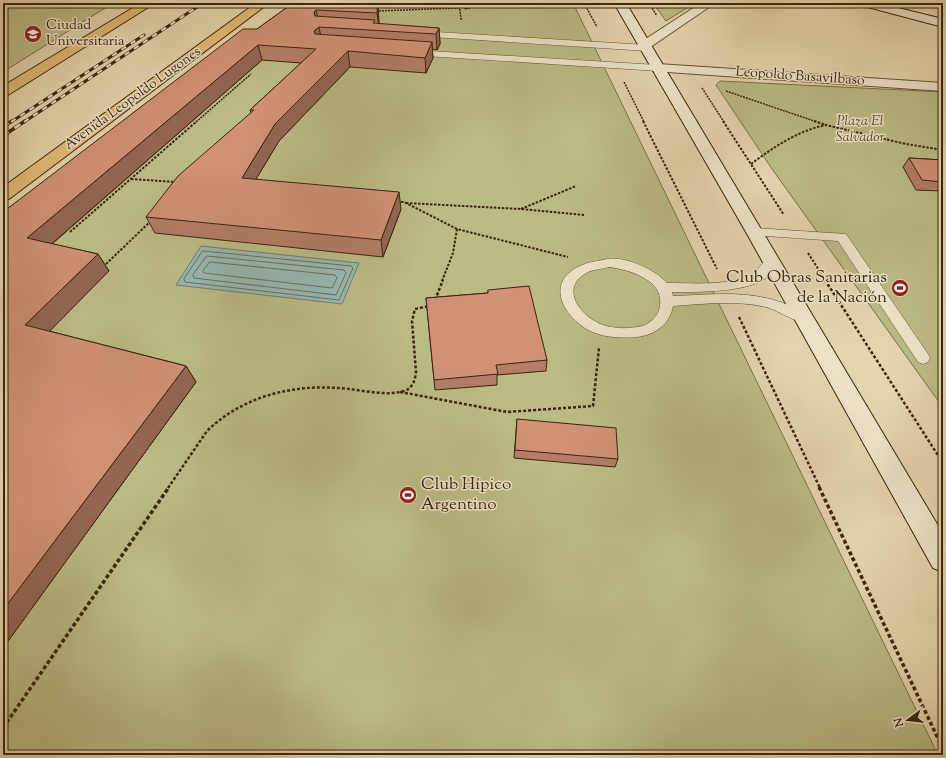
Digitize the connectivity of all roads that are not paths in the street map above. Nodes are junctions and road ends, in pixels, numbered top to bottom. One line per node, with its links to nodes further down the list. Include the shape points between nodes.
1 (148, 3): 12 (highway)
2 (263, 3): 13 (highway, Avenida Leopoldo Lugones)
3 (620, 3): 8 (main road)
4 (709, 3): 8 (main road)
5 (864, 3): 6 (main road)
6 (943, 23)
7 (409, 34): 8 (lane)
8 (646, 47): 10 (main road)
9 (401, 52): 10 (lane)
10 (658, 68): 11 (main road, Leopoldo Basavilbaso); 14 (main road)
11 (943, 87)
12 (3, 92)
13 (3, 194)
14 (755, 232): 15 (main road); 19 (lane, via 842,237)
15 (771, 261): 16 (lane, via 762,274 747,281 724,285); 18 (main road)
16 (663, 288): 17 (lane); 17 (lane, via 651,276 634,267 622,264 596,264 582,269 572,277 566,288 566,300 584,323 617,334 634,334 659,322 666,312)
17 (668, 301): 18 (lane, via 759,301 784,308)
18 (804, 318): 20 (main road)
19 (924, 358)
20 (943, 559)

